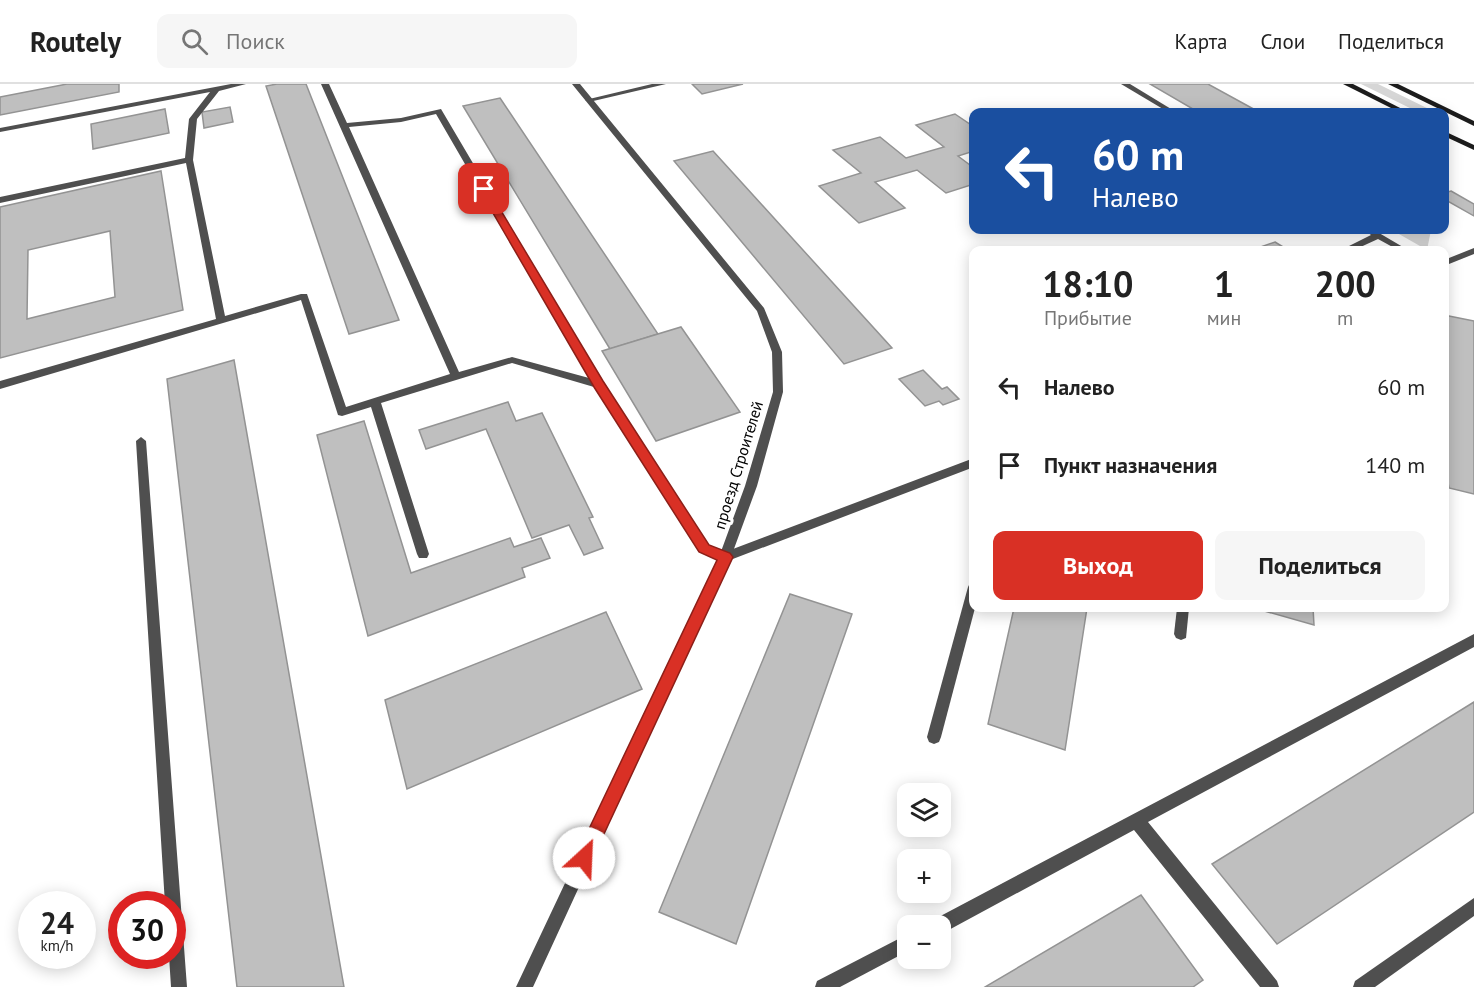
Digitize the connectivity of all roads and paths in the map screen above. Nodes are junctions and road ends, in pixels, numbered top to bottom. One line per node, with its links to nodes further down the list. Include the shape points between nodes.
1 (242, 84): 8 (street)
2 (325, 84): 14 (street)
3 (576, 84): 9 (street, проезд Строителей)
4 (662, 84): 9 (street)
5 (1125, 84): 10 (street)
6 (1347, 84): 11 (main road)
7 (1392, 84): 12 (main road)
8 (217, 88): 16 (street); 19 (street, via 193,119)
9 (589, 100): 34 (street, проезд Строителей, via 761,310 777,352 778,392)
10 (1165, 108)
11 (1396, 108)
12 (1441, 108)
13 (1449, 112): 15 (main road)
14 (344, 124): 27 (street); 28 (street, via 401,120 438,111)
15 (1474, 124)
16 (0, 130)
17 (1449, 136): 18 (main road)
18 (1474, 148)
19 (189, 160): 20 (street); 26 (street)
20 (0, 200)
21 (1378, 235): 22 (street); 23 (street)
22 (1356, 246)
23 (1397, 246)
24 (1474, 250): 25 (street)
25 (1449, 261)
26 (221, 320): 29 (street); 30 (street, via 304,296 342,412)
27 (456, 376): 28 (street, via 512,360); 30 (street)
28 (598, 384): 34 (street, via 704,549)
29 (0, 385)
30 (375, 401): 33 (street)
31 (141, 441): 44 (street)
32 (969, 464): 34 (street)
33 (423, 554)
34 (726, 557): 45 (street, проезд Строителей)
35 (969, 606): 39 (street)
36 (1183, 612): 37 (street)
37 (1181, 634)
38 (1474, 640): 40 (street)
39 (934, 737)
40 (1137, 821): 42 (street); 47 (street)
41 (1474, 906): 48 (street)
42 (951, 920)
43 (897, 948): 46 (street)
44 (179, 987)
45 (524, 987)
46 (823, 987)
47 (1271, 987)
48 (1361, 987)

